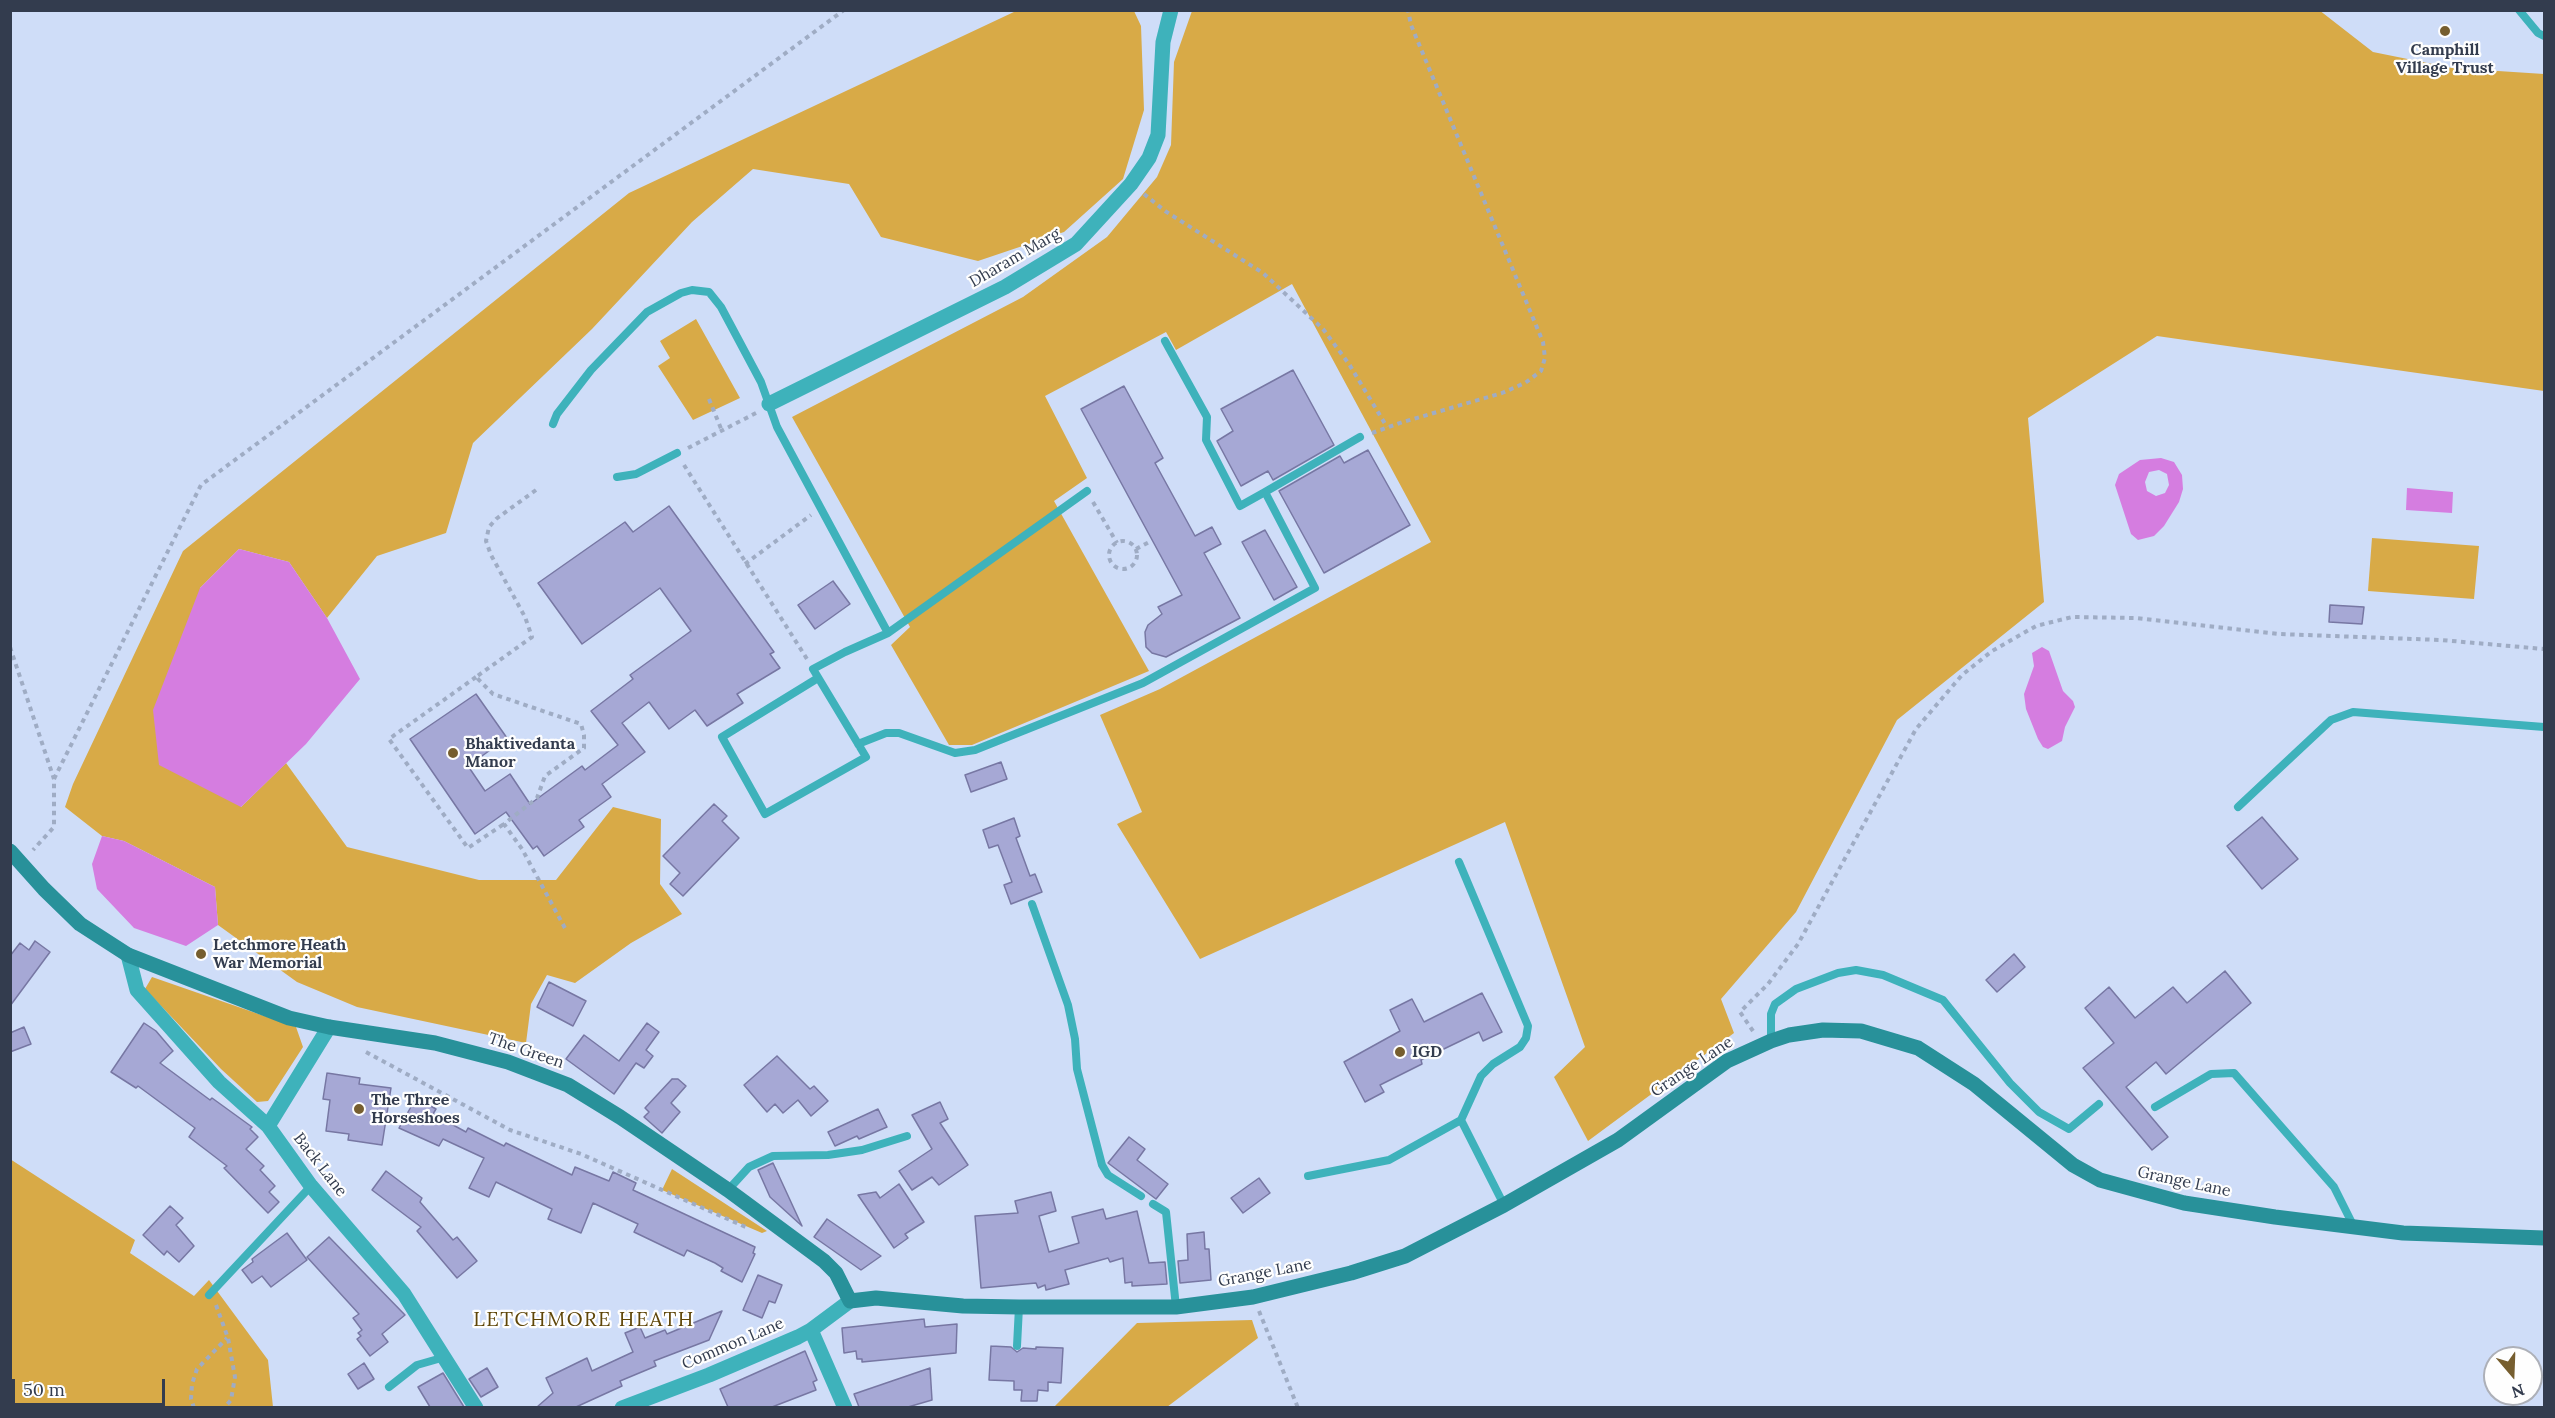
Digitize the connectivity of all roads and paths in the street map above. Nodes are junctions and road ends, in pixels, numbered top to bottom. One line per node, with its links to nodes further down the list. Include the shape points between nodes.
1 (844, 10): 31 (path, via 201,486)
2 (1171, 10): 6 (street, Dharam Marg, via 1163,42 1158,135 1149,158)
3 (1408, 10): 11 (path, via 1543,342 1545,358 1541,370 1525,383)
4 (2519, 10): 5 (lane, via 2525,21)
5 (2544, 36)
6 (1131, 184): 9 (street, Dharam Marg, via 1076,244 1025,275); 11 (path, via 1165,211 1263,273 1323,329)
7 (1165, 341): 18 (lane, via 1207,417 1206,440 1240,506)
8 (709, 399): 12 (path)
9 (769, 404): 10 (lane, via 716,299 709,292 692,290 647,312 633,324 591,370); 12 (path); 19 (lane, via 777,427)
10 (553, 424)
11 (1387, 427): 13 (path)
12 (722, 431): 14 (path)
13 (1360, 437): 18 (lane)
14 (678, 453): 15 (lane, via 636,474); 23 (path)
15 (617, 477)
16 (536, 490): 28 (path, via 496,519 489,527 486,541 532,637)
17 (1087, 491): 21 (path); 24 (lane)
18 (1265, 492): 30 (lane, via 1315,588 1143,683 975,750 955,753 898,733 886,733)
19 (821, 507): 23 (path); 24 (lane)
20 (1151, 541): 22 (path)
21 (1117, 543): 22 (path, via 1126,542); 22 (path, via 1109,555 1120,569 1136,561)
22 (1136, 549)
23 (745, 564): 27 (path)
24 (888, 633): 27 (lane, via 845,651)
25 (10, 647): 31 (path)
26 (2544, 649): 41 (path, via 2441,640 2278,634 2136,618 2072,617 2036,626 1992,651 1962,675 1916,729 1798,944 1768,984 1740,1012)
27 (816, 673): 30 (lane); 30 (lane, via 722,737 765,814 866,757)
28 (476, 677): 33 (path, via 494,694 581,724 584,735 584,748 545,776 537,798); 33 (path, via 388,739 468,848)
29 (2544, 727): 32 (lane, via 2353,712 2331,720)
30 (858, 744)
31 (54, 779): 36 (path, via 54,827)
32 (2238, 807)
33 (504, 824): 38 (path)
34 (10, 851): 36 (street, The Green)
35 (1459, 862): 45 (lane, via 1528,1026 1520,1047 1492,1064 1481,1076)
36 (21, 863): 39 (street, The Green, via 80,924)
37 (1032, 904): 51 (lane, via 1068,1005 1077,1069 1102,1165 1108,1175)
38 (566, 930)
39 (128, 955): 40 (street, The Green, via 290,1018); 46 (street, Back Lane, via 137,990 219,1082)
40 (329, 1027): 46 (street); 50 (street, The Green, via 435,1043 508,1062 568,1085)
41 (1766, 1043): 43 (lane, via 1775,1004 1796,988 1856,970 1882,975 1943,1000 2010,1083 2039,1112 2069,1129); 53 (street, Grange Lane, via 1726,1061 1618,1140); 54 (street, Grange Lane, via 1790,1035 1832,1030 1861,1030 1898,1041 1945,1064 2073,1165 2100,1180 2184,1203)
42 (362, 1051): 55 (path, via 510,1130 581,1155)
43 (2100, 1104)
44 (2155, 1107): 54 (lane, via 2211,1074 2234,1073 2334,1187)
45 (1461, 1120): 48 (lane, via 1389,1160); 53 (lane)
46 (268, 1126): 49 (street, Back Lane)
47 (907, 1136): 50 (lane, via 862,1150 773,1156 749,1167)
48 (1308, 1176)
49 (311, 1186): 57 (lane); 65 (street, Back Lane, via 404,1294)
50 (728, 1190): 59 (street, The Green, via 824,1261 836,1273)
51 (1141, 1196)
52 (1153, 1204): 61 (lane, via 1166,1212)
53 (1504, 1205): 58 (street, Grange Lane, via 1405,1256)
54 (2353, 1225): 56 (street, Grange Lane, via 2403,1233)
55 (751, 1230)
56 (2544, 1238)
57 (208, 1295): 63 (path, via 218,1309)
58 (1253, 1297): 61 (street, Grange Lane); 72 (path)
59 (849, 1301): 60 (street, Grange Lane, via 869,1298); 62 (street, Common Lane)
60 (1019, 1307): 61 (street, Grange Lane); 64 (lane)
61 (1176, 1307)
62 (811, 1330): 70 (street, Common Lane, via 709,1375); 71 (street)
63 (228, 1338): 67 (path, via 197,1369 190,1399); 68 (path, via 235,1377 231,1400)
64 (1017, 1346)
65 (445, 1357): 66 (lane, via 417,1365); 69 (street, Back Lane)
66 (389, 1387)
67 (194, 1407)
68 (224, 1407)
69 (476, 1407)
70 (622, 1407)
71 (845, 1407)
72 (1298, 1407)

